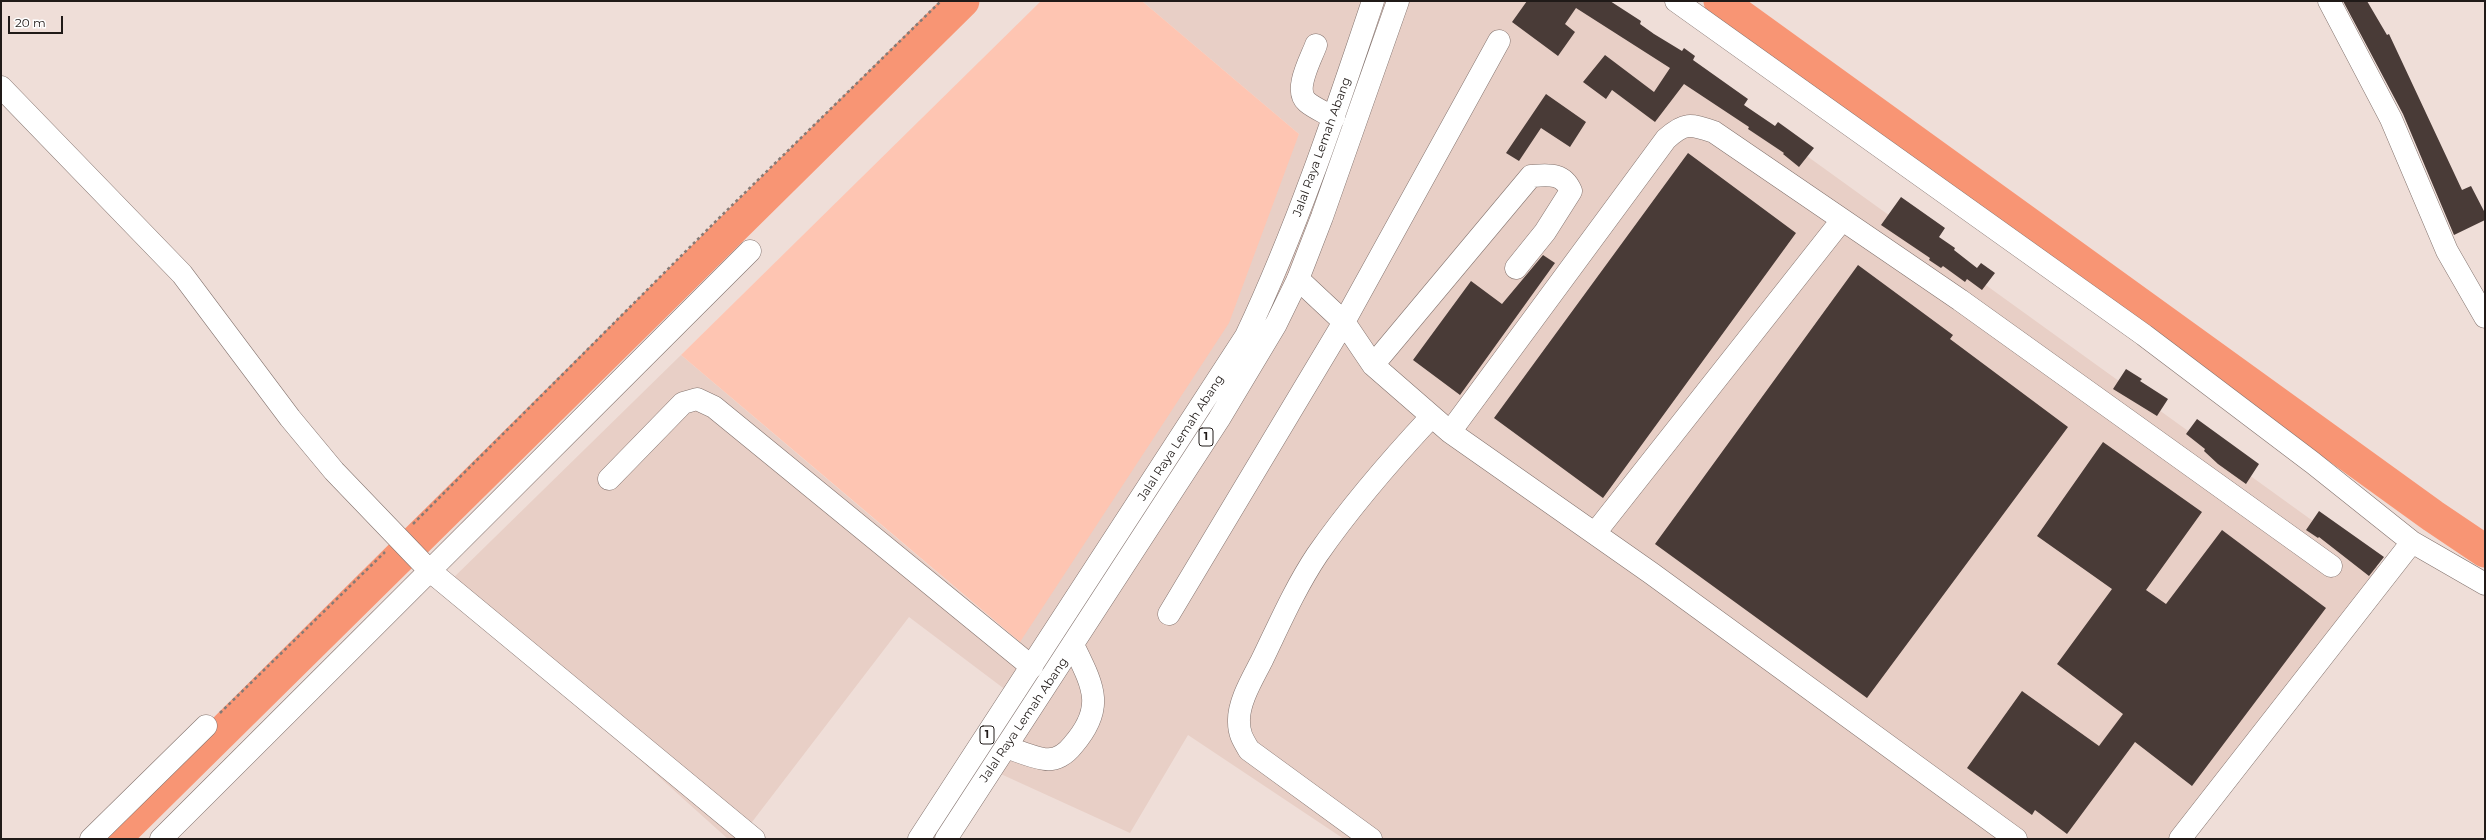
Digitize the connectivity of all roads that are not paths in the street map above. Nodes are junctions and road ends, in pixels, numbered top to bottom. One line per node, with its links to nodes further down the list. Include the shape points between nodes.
1 (1373, 1): 8 (main road, Jalal Raya Lemah Abang / 1)
2 (1398, 1): 12 (main road, Jalal Raya Lemah Abang / 1)
3 (1676, 1): 20 (main road, via 2144,335 2313,463)
4 (2329, 1): 13 (main road, via 2391,119 2447,251)
5 (1500, 41): 14 (main road)
6 (1316, 45): 8 (main road, via 1301,94 1306,102)
7 (1, 87): 21 (main road, via 182,274 300,430 334,471)
8 (1334, 118): 26 (main road, Jalal Raya Lemah Abang / 1, via 1271,282 1246,336)
9 (1842, 220): 17 (main road, via 1714,132 1691,125 1678,128 1666,139); 19 (main road); 22 (main road, via 1960,300)
10 (750, 251): 21 (main road)
11 (1516, 268): 15 (main road, via 1545,232 1571,191 1568,183 1553,174 1531,176)
12 (1298, 279): 14 (main road); 25 (main road, Jalal Raya Lemah Abang / 1, via 1276,324 1241,383)
13 (2485, 317)
14 (1344, 322): 15 (main road); 24 (main road)
15 (1373, 365): 16 (main road)
16 (1431, 417): 17 (main road); 34 (main road, via 1387,464 1317,556 1283,616 1244,701 1239,720 1240,736 1249,750)
17 (1450, 432): 19 (main road)
18 (609, 479): 26 (main road, via 683,403 697,399 714,407)
19 (1595, 533): 35 (main road)
20 (2412, 542): 23 (main road); 36 (main road)
21 (412, 553): 30 (main road); 31 (main road)
22 (2331, 566)
23 (2485, 584)
24 (1169, 614)
25 (1073, 645): 28 (main road, Jalal Raya Lemah Abang / 1); 28 (main road, via 1092,684 1095,698 1093,714 1083,734 1070,750 1058,758 1045,759)
26 (1032, 667): 32 (main road, Jalal Raya Lemah Abang / 1)
27 (206, 726): 29 (main road)
28 (1006, 747): 33 (main road, Jalal Raya Lemah Abang / 1)
29 (91, 839)
30 (161, 839)
31 (754, 839)
32 (919, 839)
33 (946, 839)
34 (1371, 839)
35 (2016, 839)
36 (2180, 839)

